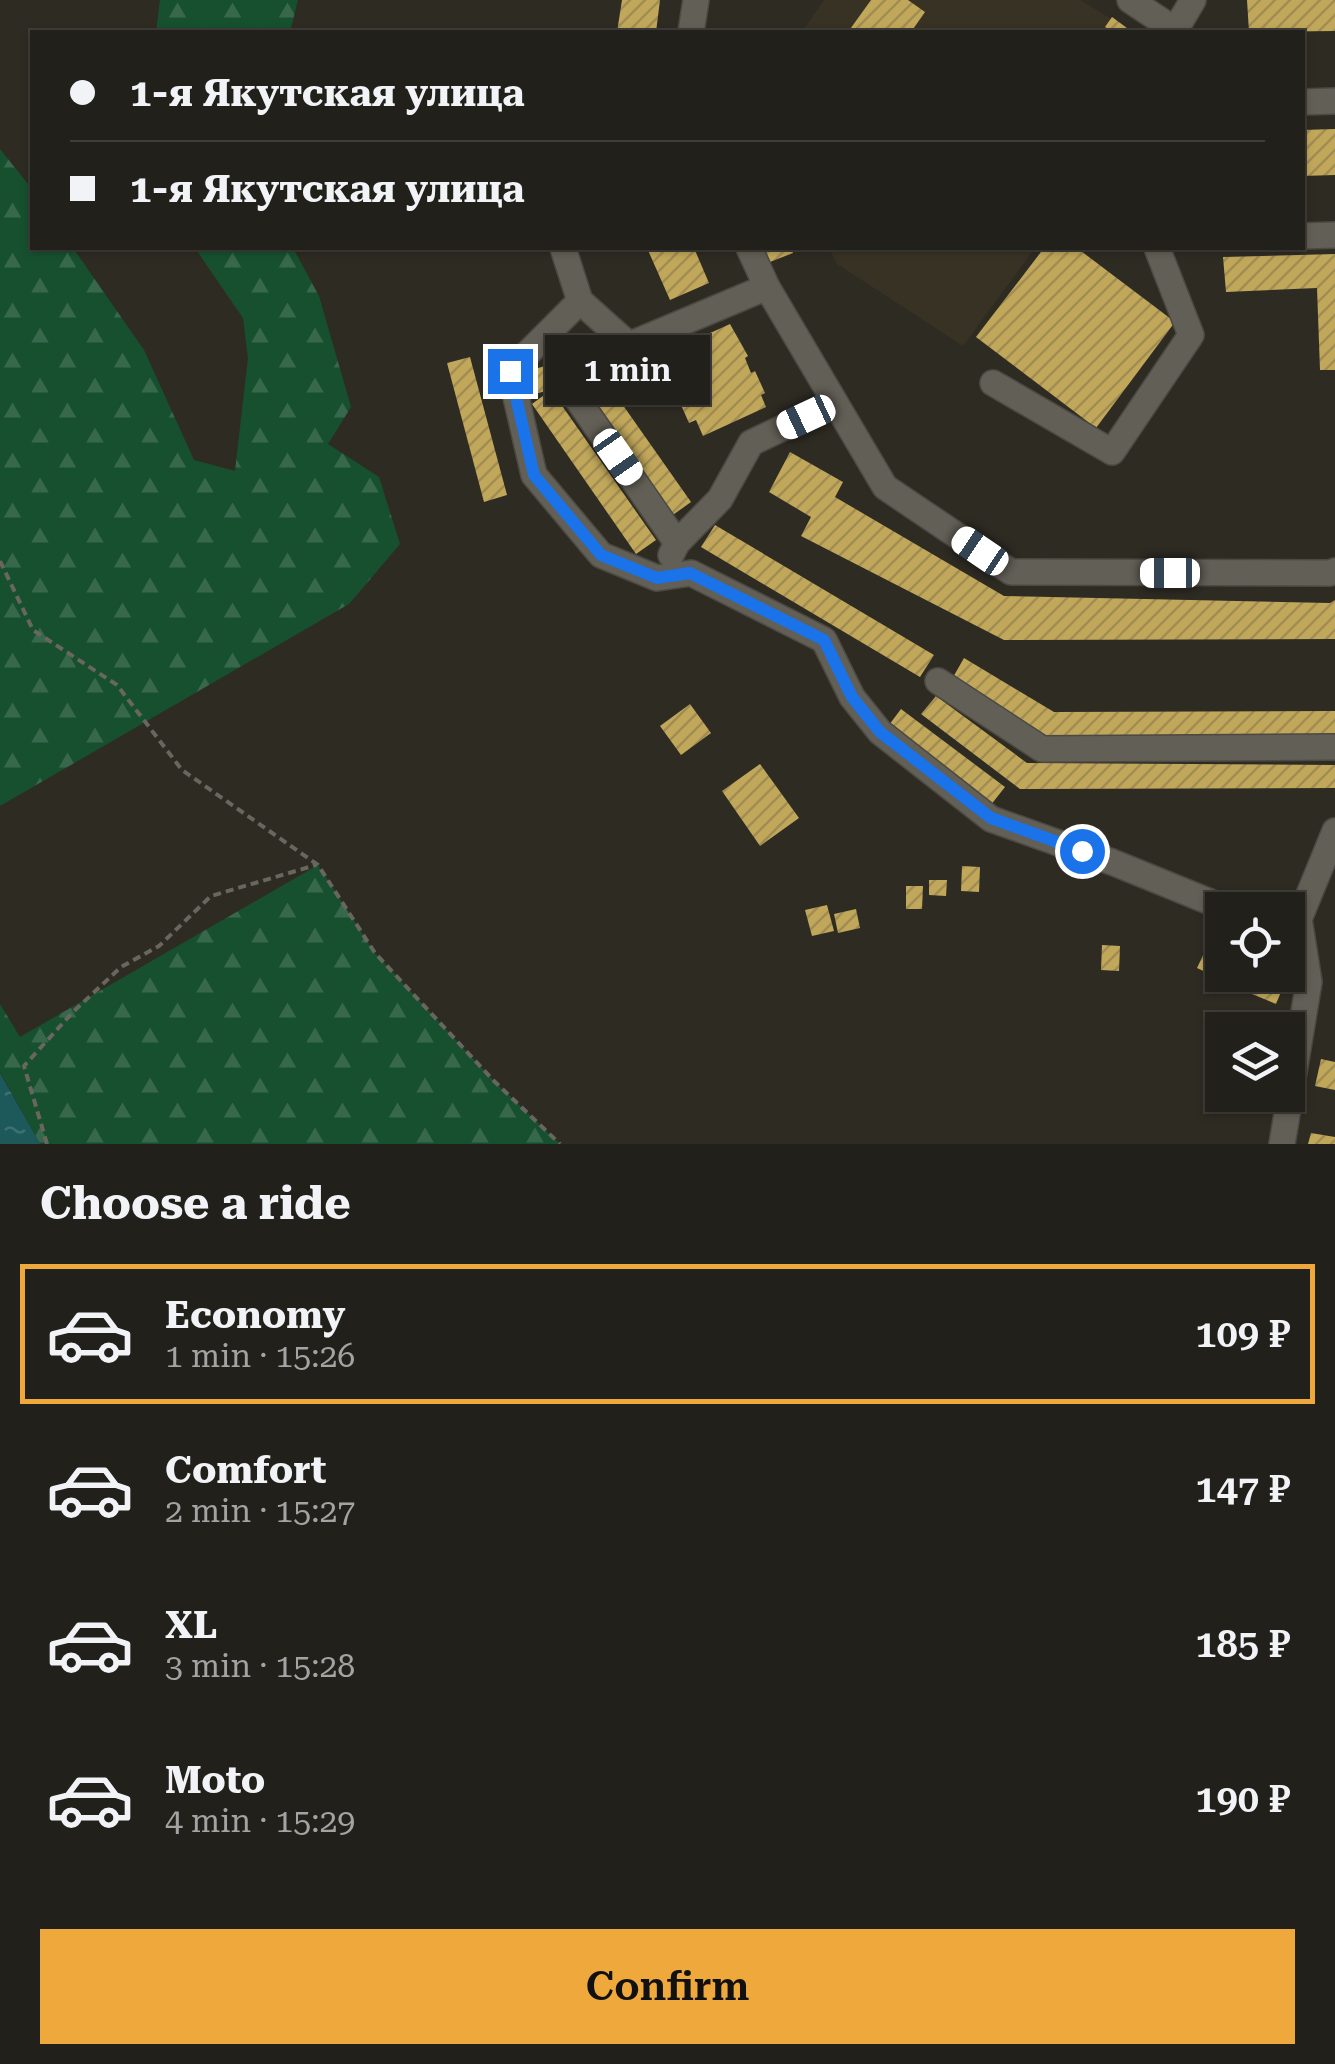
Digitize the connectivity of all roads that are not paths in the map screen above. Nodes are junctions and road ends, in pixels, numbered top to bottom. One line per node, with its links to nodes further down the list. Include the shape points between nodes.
1 (696, 0): 4 (street)
2 (1130, 0): 5 (street)
3 (1193, 0): 6 (street)
4 (691, 30)
5 (1173, 30)
6 (1175, 30)
7 (1335, 101): 8 (street)
8 (1305, 102)
9 (1335, 234): 10 (street)
10 (1305, 236)
11 (564, 250): 15 (street)
12 (751, 250): 14 (street)
13 (1158, 250): 17 (street, via 1191,335 1112,452)
14 (766, 287): 16 (street); 18 (street)
15 (580, 301): 16 (street); 21 (street, via 510,371 534,475 601,555)
16 (628, 345): 19 (street, via 632,369 578,400)
17 (993, 383)
18 (833, 404): 19 (street, via 751,443 720,499); 20 (street, via 885,487 1011,572)
19 (677, 543): 21 (street)
20 (1335, 570)
21 (657, 578): 26 (street, via 690,573 824,640 852,697 880,732 991,818)
22 (938, 682): 23 (street, via 1042,749)
23 (1335, 747)
24 (1335, 831): 25 (street)
25 (1305, 894)
26 (1205, 900)
27 (1305, 966): 28 (street, via 1309,982)
28 (1282, 1144)

